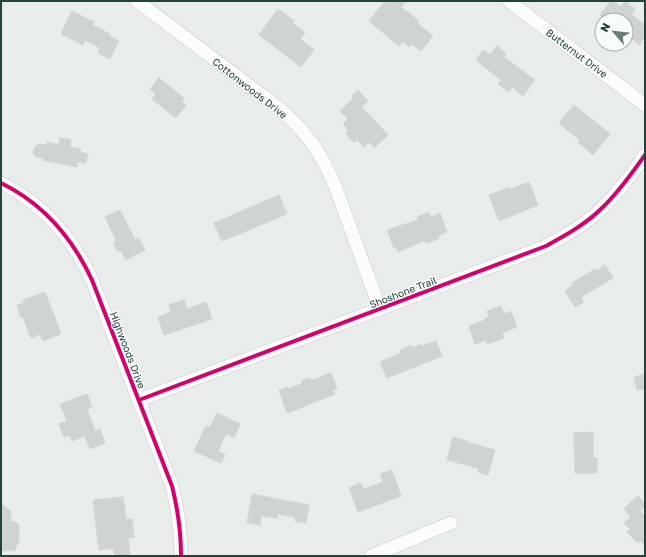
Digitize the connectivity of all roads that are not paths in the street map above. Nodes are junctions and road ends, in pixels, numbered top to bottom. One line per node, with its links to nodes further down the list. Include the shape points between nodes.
1 (137, 1): 6 (street, Cottonwoods Drive, via 280,109 313,144 334,183)
2 (509, 1): 3 (street, Butternut Drive)
3 (645, 105)
4 (645, 155): 6 (street, Shoshone Trail, via 603,208 567,235 546,246)
5 (1, 183): 7 (street, Highwoods Drive, via 40,209 57,224 71,242 92,280)
6 (380, 309): 7 (street, Shoshone Trail)
7 (139, 400): 9 (street, Highwoods Drive, via 172,486 178,509)
8 (451, 523): 10 (street)
9 (181, 556)
10 (371, 556)

